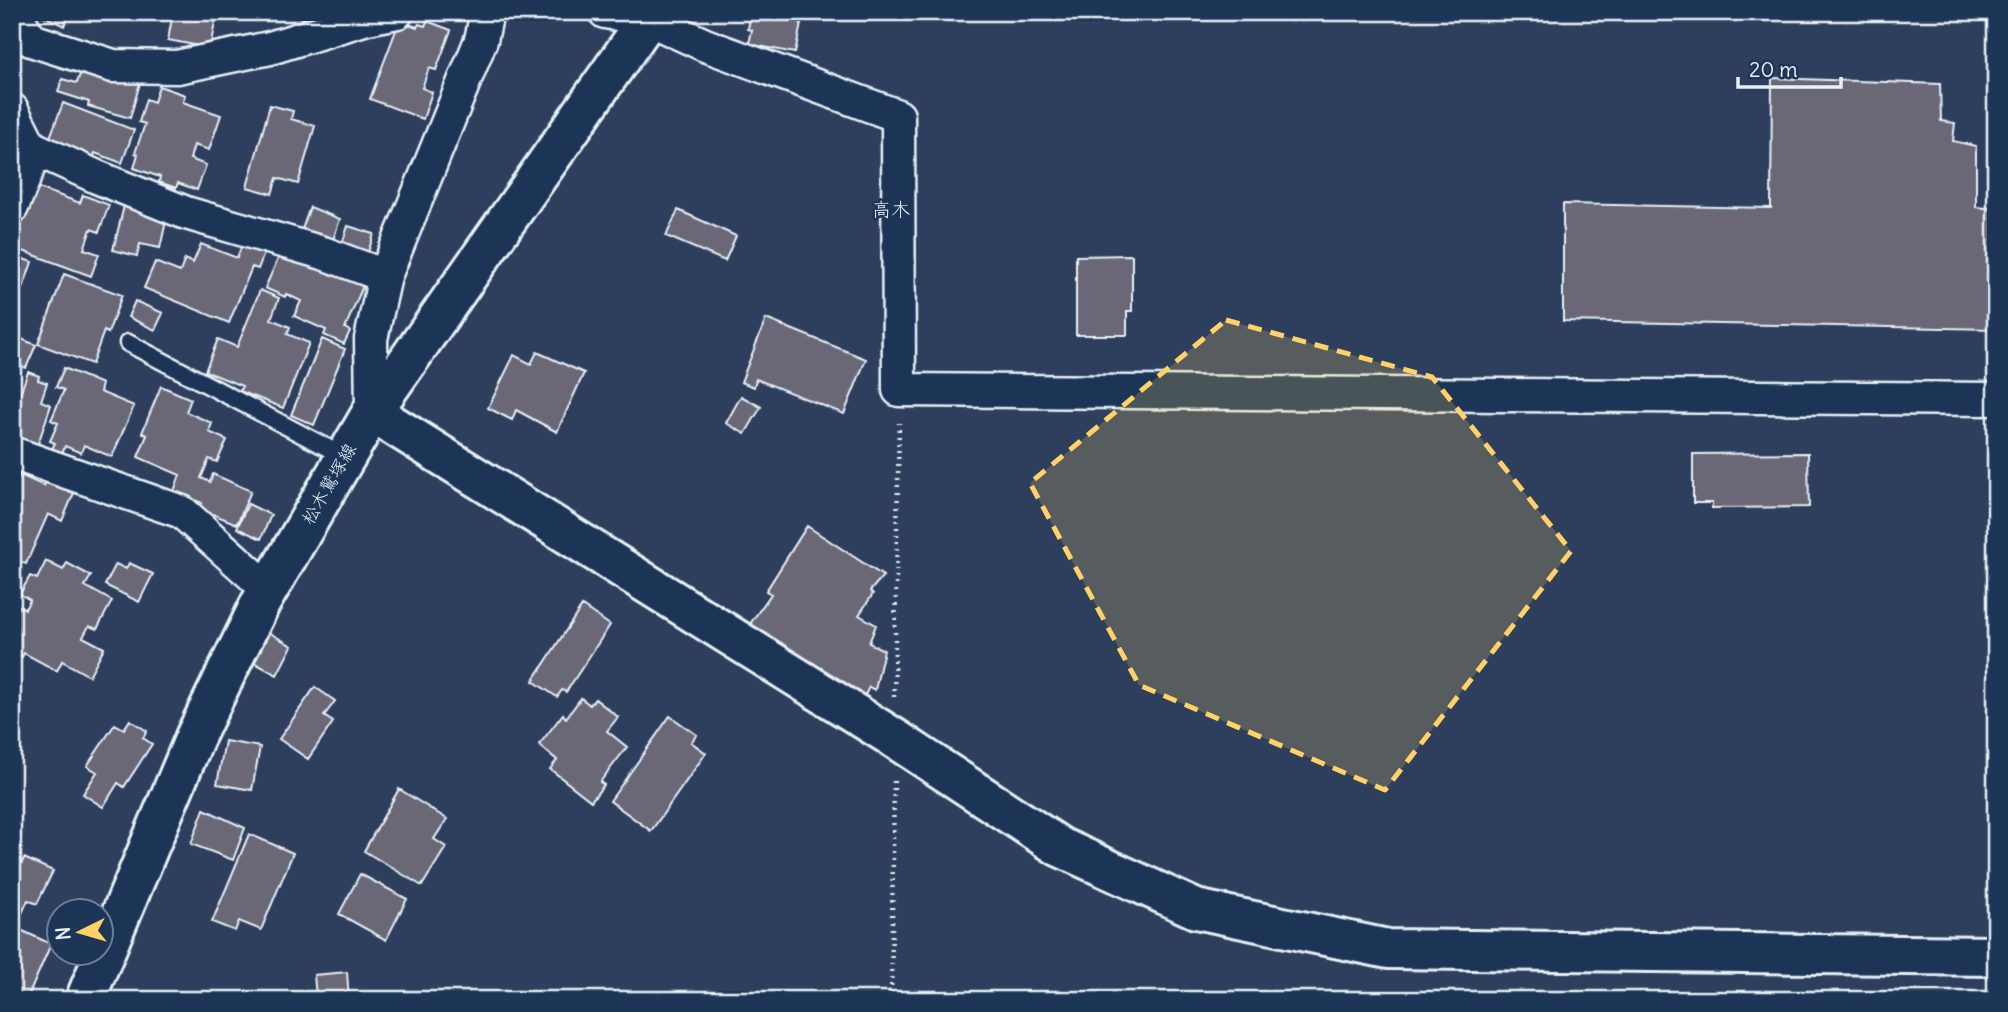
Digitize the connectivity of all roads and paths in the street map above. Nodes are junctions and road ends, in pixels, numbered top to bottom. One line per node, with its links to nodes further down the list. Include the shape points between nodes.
1 (397, 12): 5 (street, via 270,48 177,67 113,66 31,40)
2 (487, 12): 9 (street, via 481,40)
3 (605, 12): 4 (street)
4 (650, 16): 11 (street, via 705,45 898,116 899,390); 12 (street, 松木鷲塚線)
5 (16, 26)
6 (12, 110): 7 (street)
7 (31, 147): 8 (street, via 34,154); 9 (street, via 186,213)
8 (12, 207)
9 (385, 276): 12 (street, via 371,339)
10 (128, 343): 14 (lane)
11 (1996, 399)
12 (372, 412): 14 (street, 松木鷲塚線); 16 (street, via 882,730 1060,847 1196,909 1388,949)
13 (12, 453): 15 (street, via 182,512)
14 (345, 457): 15 (street, 松木鷲塚線)
15 (268, 589): 17 (street, 松木鷲塚線, via 195,737)
16 (1996, 956)
17 (85, 1000)

